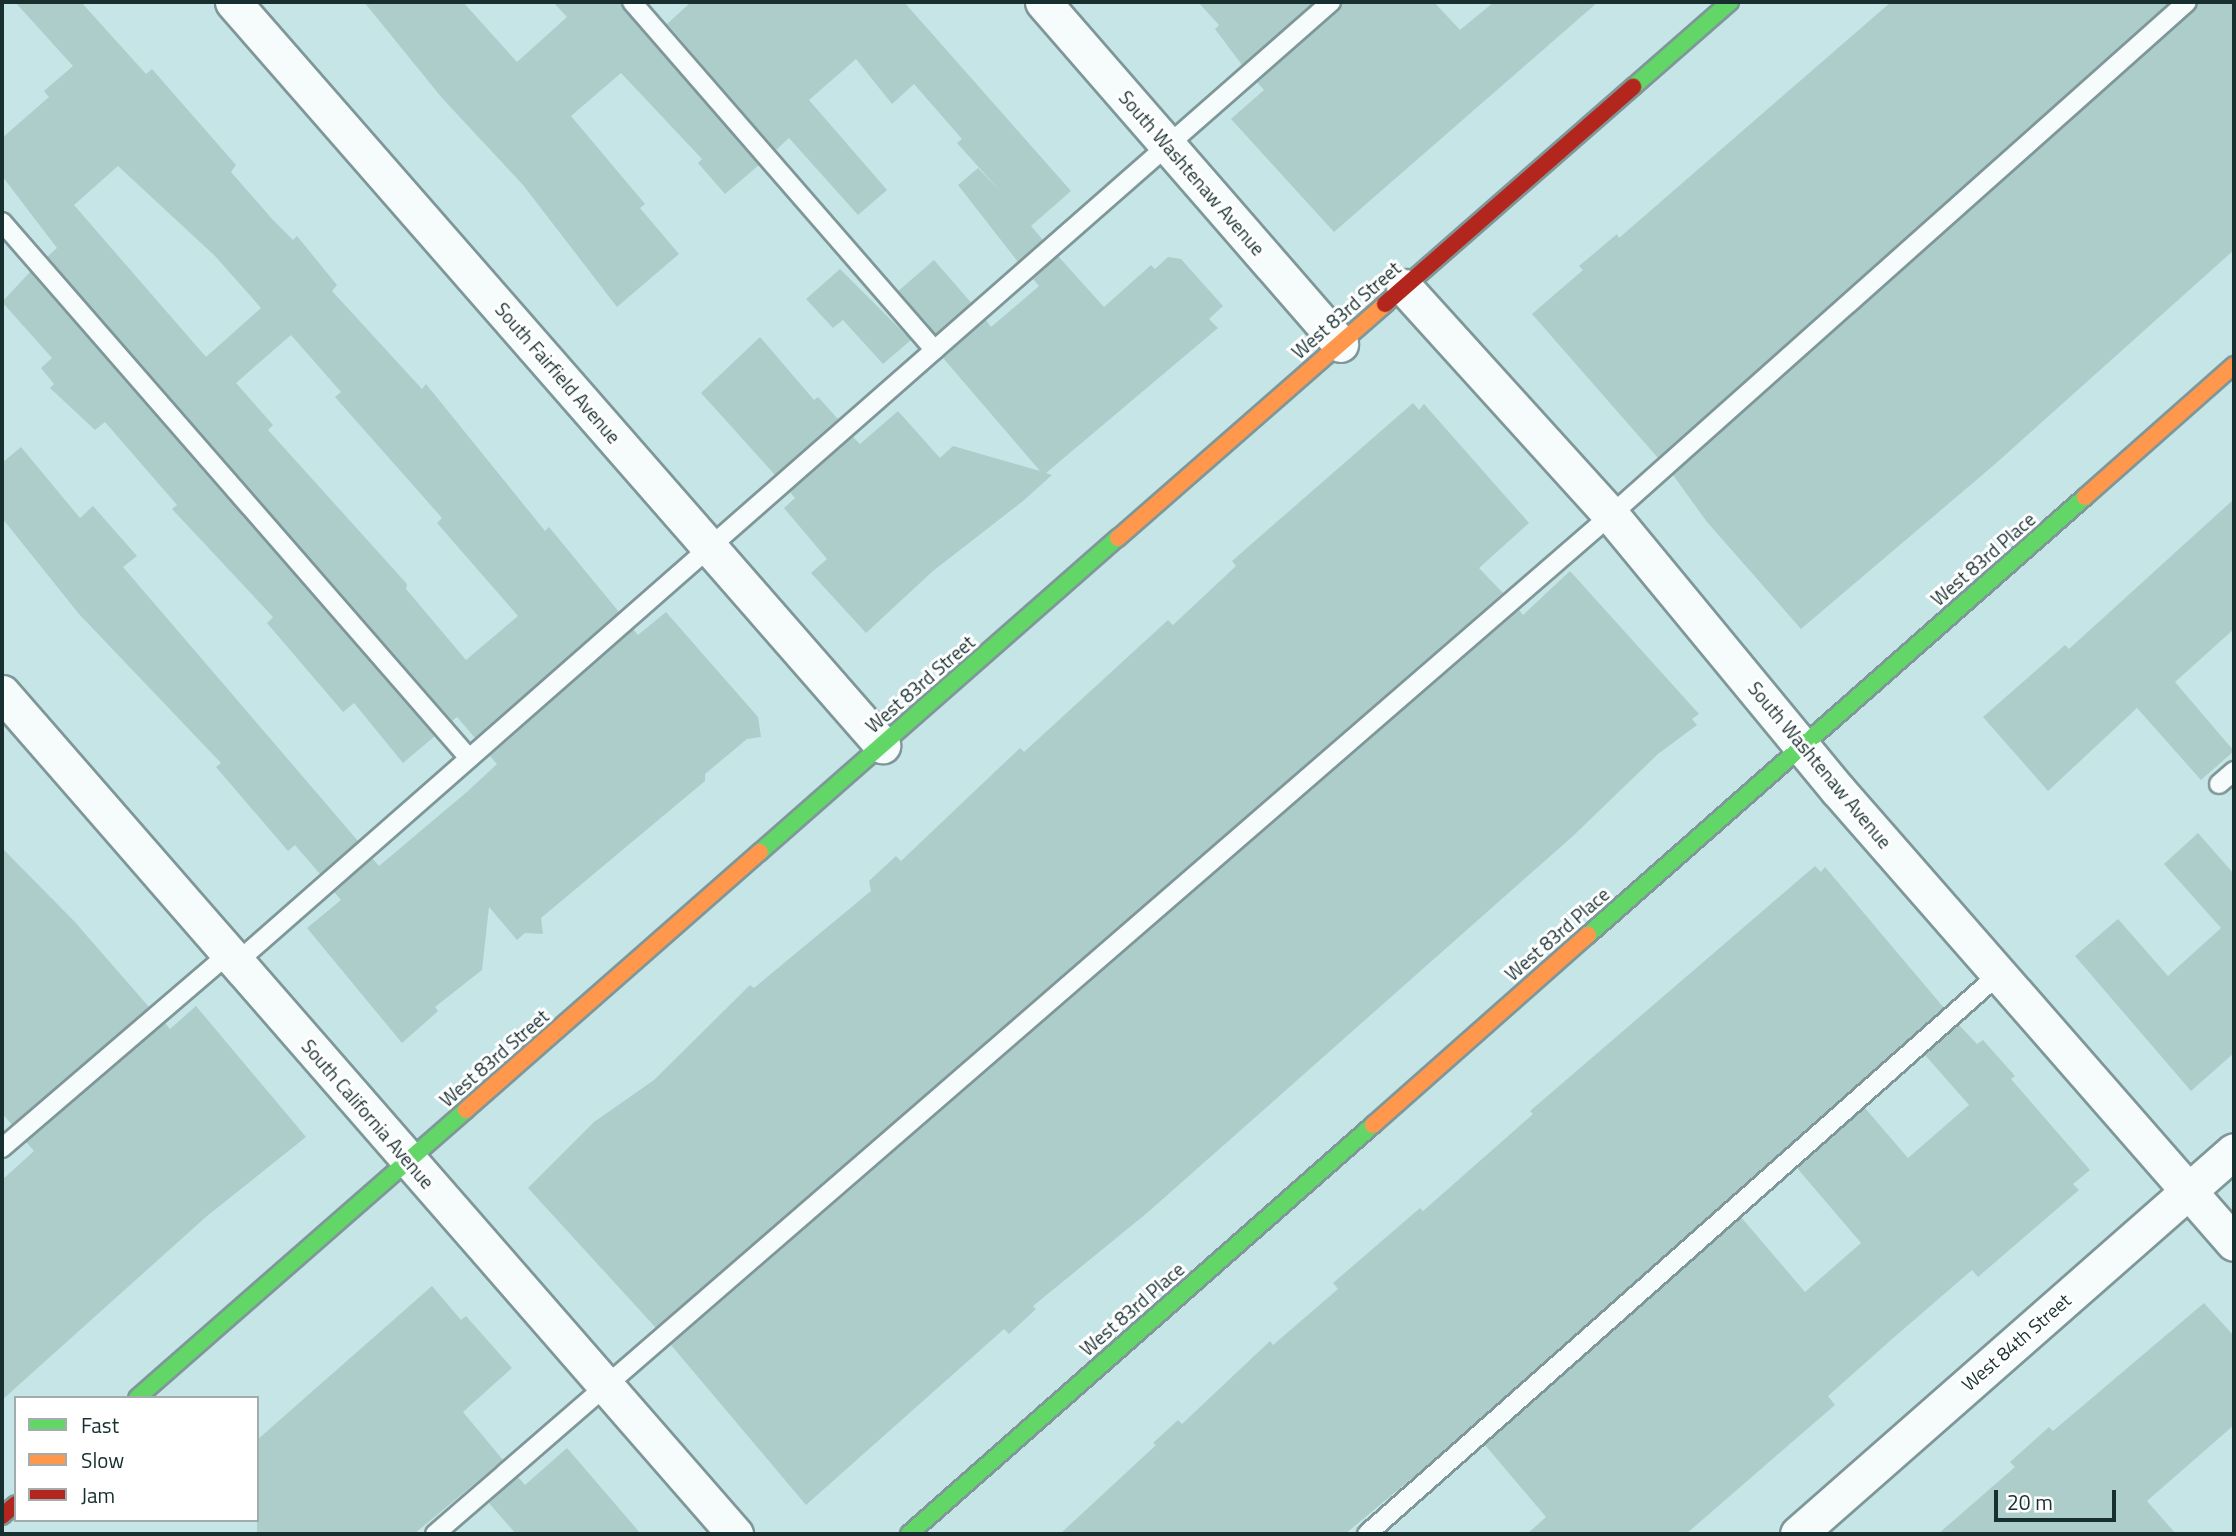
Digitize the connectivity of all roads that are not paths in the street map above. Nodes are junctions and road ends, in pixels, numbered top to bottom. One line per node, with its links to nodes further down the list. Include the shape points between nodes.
1 (233, 2): 14 (street, South Fairfield Avenue)
2 (632, 2): 11 (lane)
3 (1044, 2): 7 (street, South Washtenaw Avenue)
4 (1331, 2): 7 (lane)
5 (1730, 2): 9 (street, West 83rd Street)
6 (2188, 2): 13 (lane)
7 (1168, 145): 10 (street, South Washtenaw Avenue); 11 (lane)
8 (2, 222): 18 (lane)
9 (1404, 287): 10 (street, West 83rd Street); 13 (street, South Washtenaw Avenue)
10 (1340, 344): 16 (street, West 83rd Street)
11 (934, 349): 14 (lane)
12 (2234, 365): 17 (street, West 83rd Place)
13 (1611, 515): 17 (street, South Washtenaw Avenue); 28 (lane)
14 (710, 547): 16 (street, South Fairfield Avenue); 18 (lane)
15 (2, 693): 21 (street, South California Avenue)
16 (882, 745): 25 (street, West 83rd Street)
17 (1802, 745): 22 (street, South Washtenaw Avenue); 32 (street, West 83rd Place)
18 (469, 758): 21 (lane)
19 (2234, 771): 20 (lane)
20 (2219, 784)
21 (232, 958): 23 (lane); 25 (street, South California Avenue)
22 (1999, 974): 26 (street, South Washtenaw Avenue); 33 (lane)
23 (2, 1148)
24 (2234, 1151): 26 (street, West 84th Street)
25 (408, 1161): 28 (street, South California Avenue); 29 (street, West 83rd Street)
26 (2188, 1191): 27 (street, South Washtenaw Avenue); 34 (street, West 84th Street)
27 (2234, 1243)
28 (605, 1386): 30 (lane); 31 (street, South California Avenue)
29 (139, 1396)
30 (435, 1534)
31 (735, 1534)
32 (908, 1534)
33 (1367, 1534)
34 (1798, 1534)

